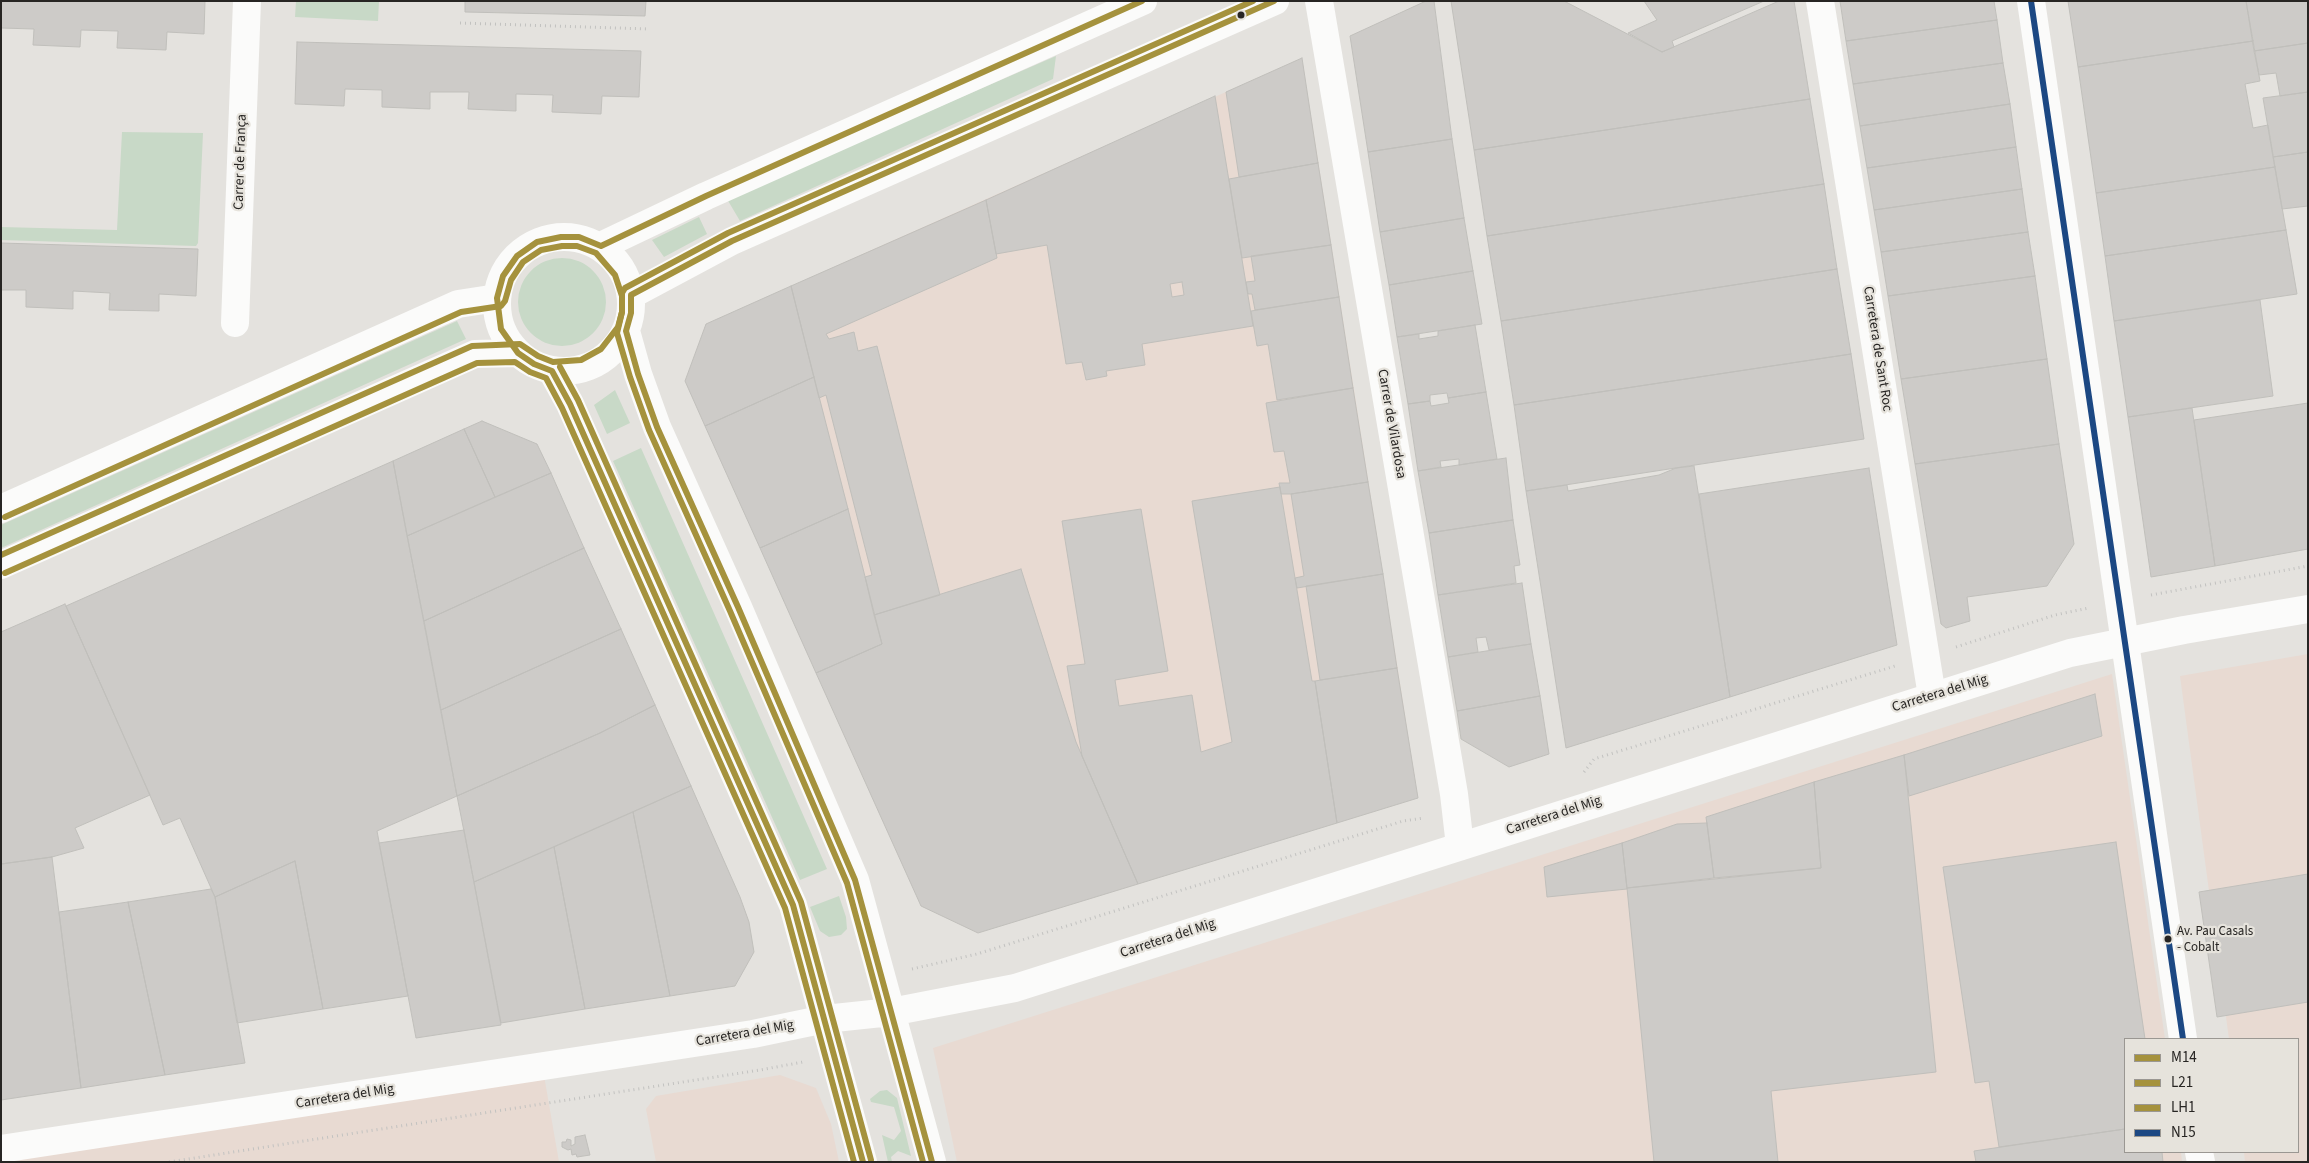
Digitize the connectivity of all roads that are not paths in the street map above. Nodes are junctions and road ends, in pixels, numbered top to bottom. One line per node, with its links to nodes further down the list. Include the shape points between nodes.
1 (247, 1): 10 (street, Carrer de França)
2 (1143, 1): 7 (street)
3 (1275, 1): 8 (street, via 732,241)
4 (1318, 1): 19 (street, Carrer de Vilardosa)
5 (1820, 1): 18 (street, Carretera de Sant Roc)
6 (2032, 1): 17 (street)
7 (601, 246): 8 (street, via 623,271); 9 (street, via 579,237 537,242 517,256 503,276)
8 (631, 295): 11 (street)
9 (497, 298): 12 (street, via 501,329); 14 (street, via 458,304)
10 (235, 323)
11 (626, 331): 13 (street, via 606,356 583,369); 20 (street, via 658,428 855,880)
12 (518, 353): 13 (street); 15 (street, via 475,354)
13 (552, 371): 21 (street, via 570,404 793,905)
14 (1, 509)
15 (1, 565)
16 (2308, 609): 17 (street, Carretera del Mig, via 2184,630)
17 (2124, 644): 18 (street, Carretera del Mig, via 2070,653); 22 (street)
18 (1932, 696): 19 (street, Carretera del Mig)
19 (1460, 846): 20 (street, Carretera del Mig, via 1015,988)
20 (891, 1012): 21 (street, Carretera del Mig); 25 (street)
21 (825, 1019): 23 (street, Carretera del Mig, via 734,1037); 24 (street)
22 (2183, 1038)
23 (1, 1149)
24 (863, 1162)
25 (932, 1162)

